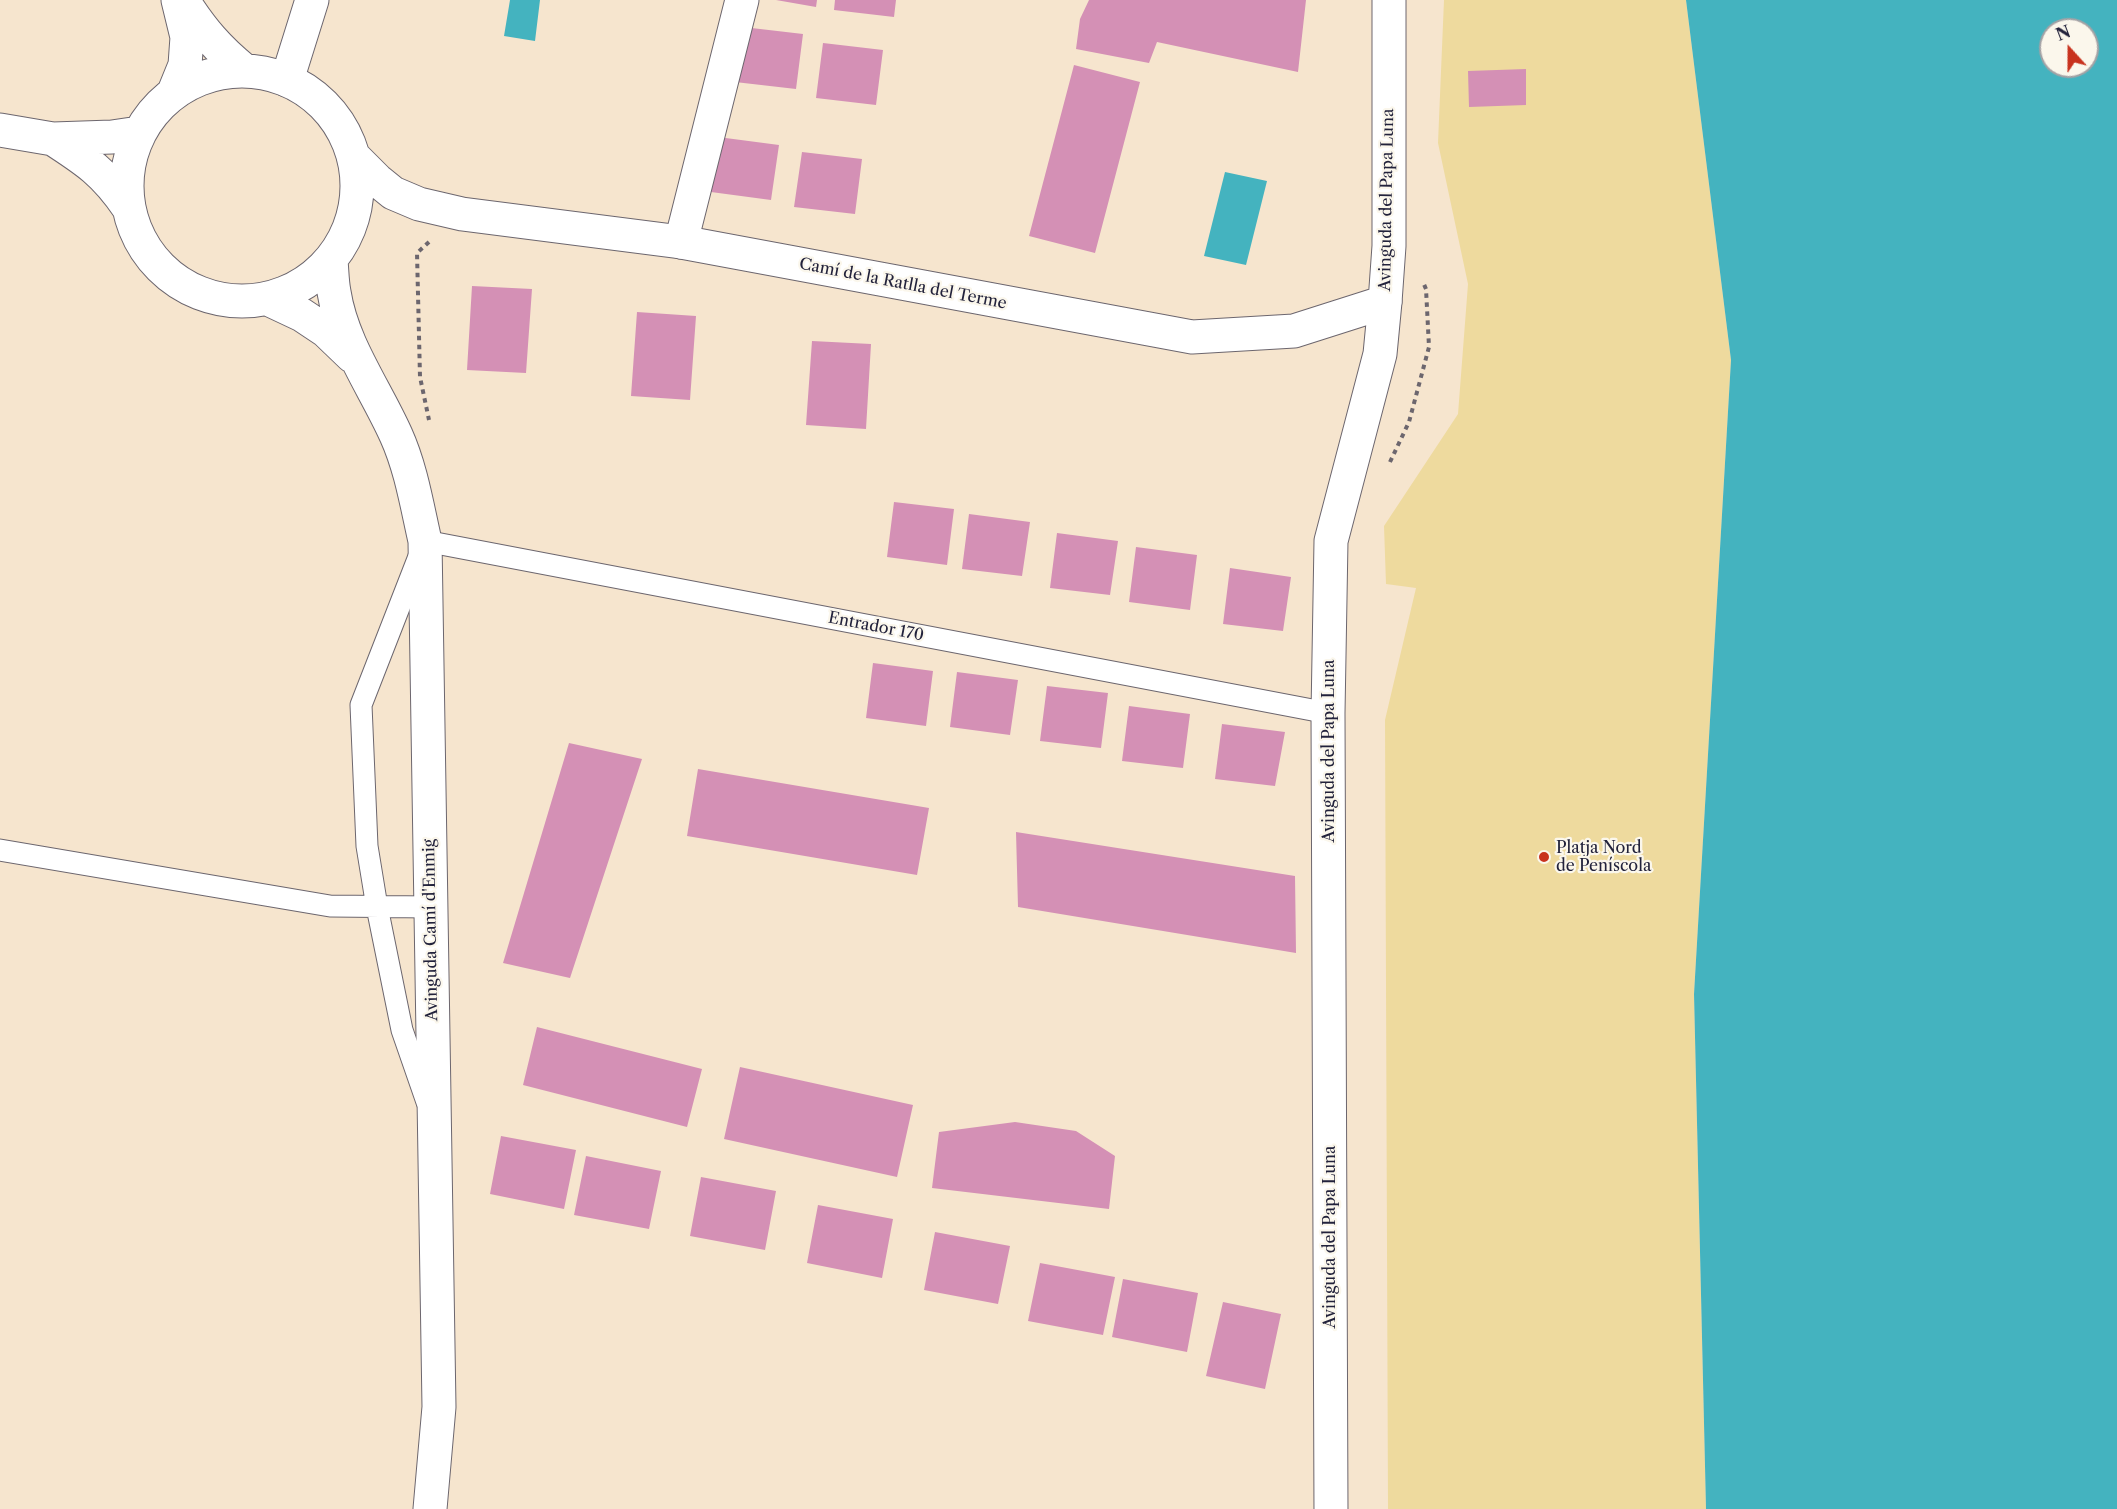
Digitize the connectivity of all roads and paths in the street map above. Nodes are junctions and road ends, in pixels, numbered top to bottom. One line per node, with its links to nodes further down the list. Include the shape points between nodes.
1 (180, 0): 5 (street, via 204,33); 7 (street, via 188,37 184,65)
2 (312, 0): 6 (street)
3 (742, 0): 15 (street)
4 (1389, 0): 18 (street, Avinguda del Papa Luna, via 1389,246)
5 (244, 70): 6 (street); 7 (street, via 208,76)
6 (287, 80): 11 (street, via 310,92 330,111 345,133)
7 (174, 92): 9 (street, via 154,110)
8 (0, 130): 10 (street)
9 (139, 133): 10 (street, via 112,138); 13 (street, via 127,169)
10 (53, 139): 13 (street, via 89,162)
11 (354, 157): 12 (street, Camí de la Ratlla del Terme, via 393,193); 14 (street, via 358,195)
12 (419, 204): 14 (street, Camí de la Ratlla del Terme, via 364,219); 15 (street, Camí de la Ratlla del Terme, via 462,214)
13 (128, 207): 17 (street, via 140,242 163,272 195,292 231,301)
14 (349, 232): 16 (street)
15 (681, 242): 18 (street, Camí de la Ratlla del Terme, via 1192,337 1294,331)
16 (331, 260): 17 (street, via 303,284); 19 (street, Avinguda Camí d'Enmig, via 334,294)
17 (268, 299): 19 (street, Avinguda Camí d'Enmig, via 326,331)
18 (1385, 302): 21 (street, Avinguda del Papa Luna, via 1380,354 1331,541)
19 (359, 364): 20 (street, Avinguda Camí d'Enmig, via 397,436)
20 (425, 541): 21 (lane, Entrador 170); 23 (lane, via 361,705 367,846); 24 (street, Avinguda Camí d'Enmig)
21 (1328, 712): 27 (street, Avinguda del Papa Luna)
22 (0, 850): 23 (lane, via 330,906)
23 (377, 906): 24 (lane); 25 (lane, via 402,1030)
24 (431, 907): 25 (street, Avinguda Camí d'Enmig)
25 (434, 1124): 26 (street, Avinguda Camí d'Enmig, via 439,1407)
26 (430, 1509)
27 (1331, 1509)

